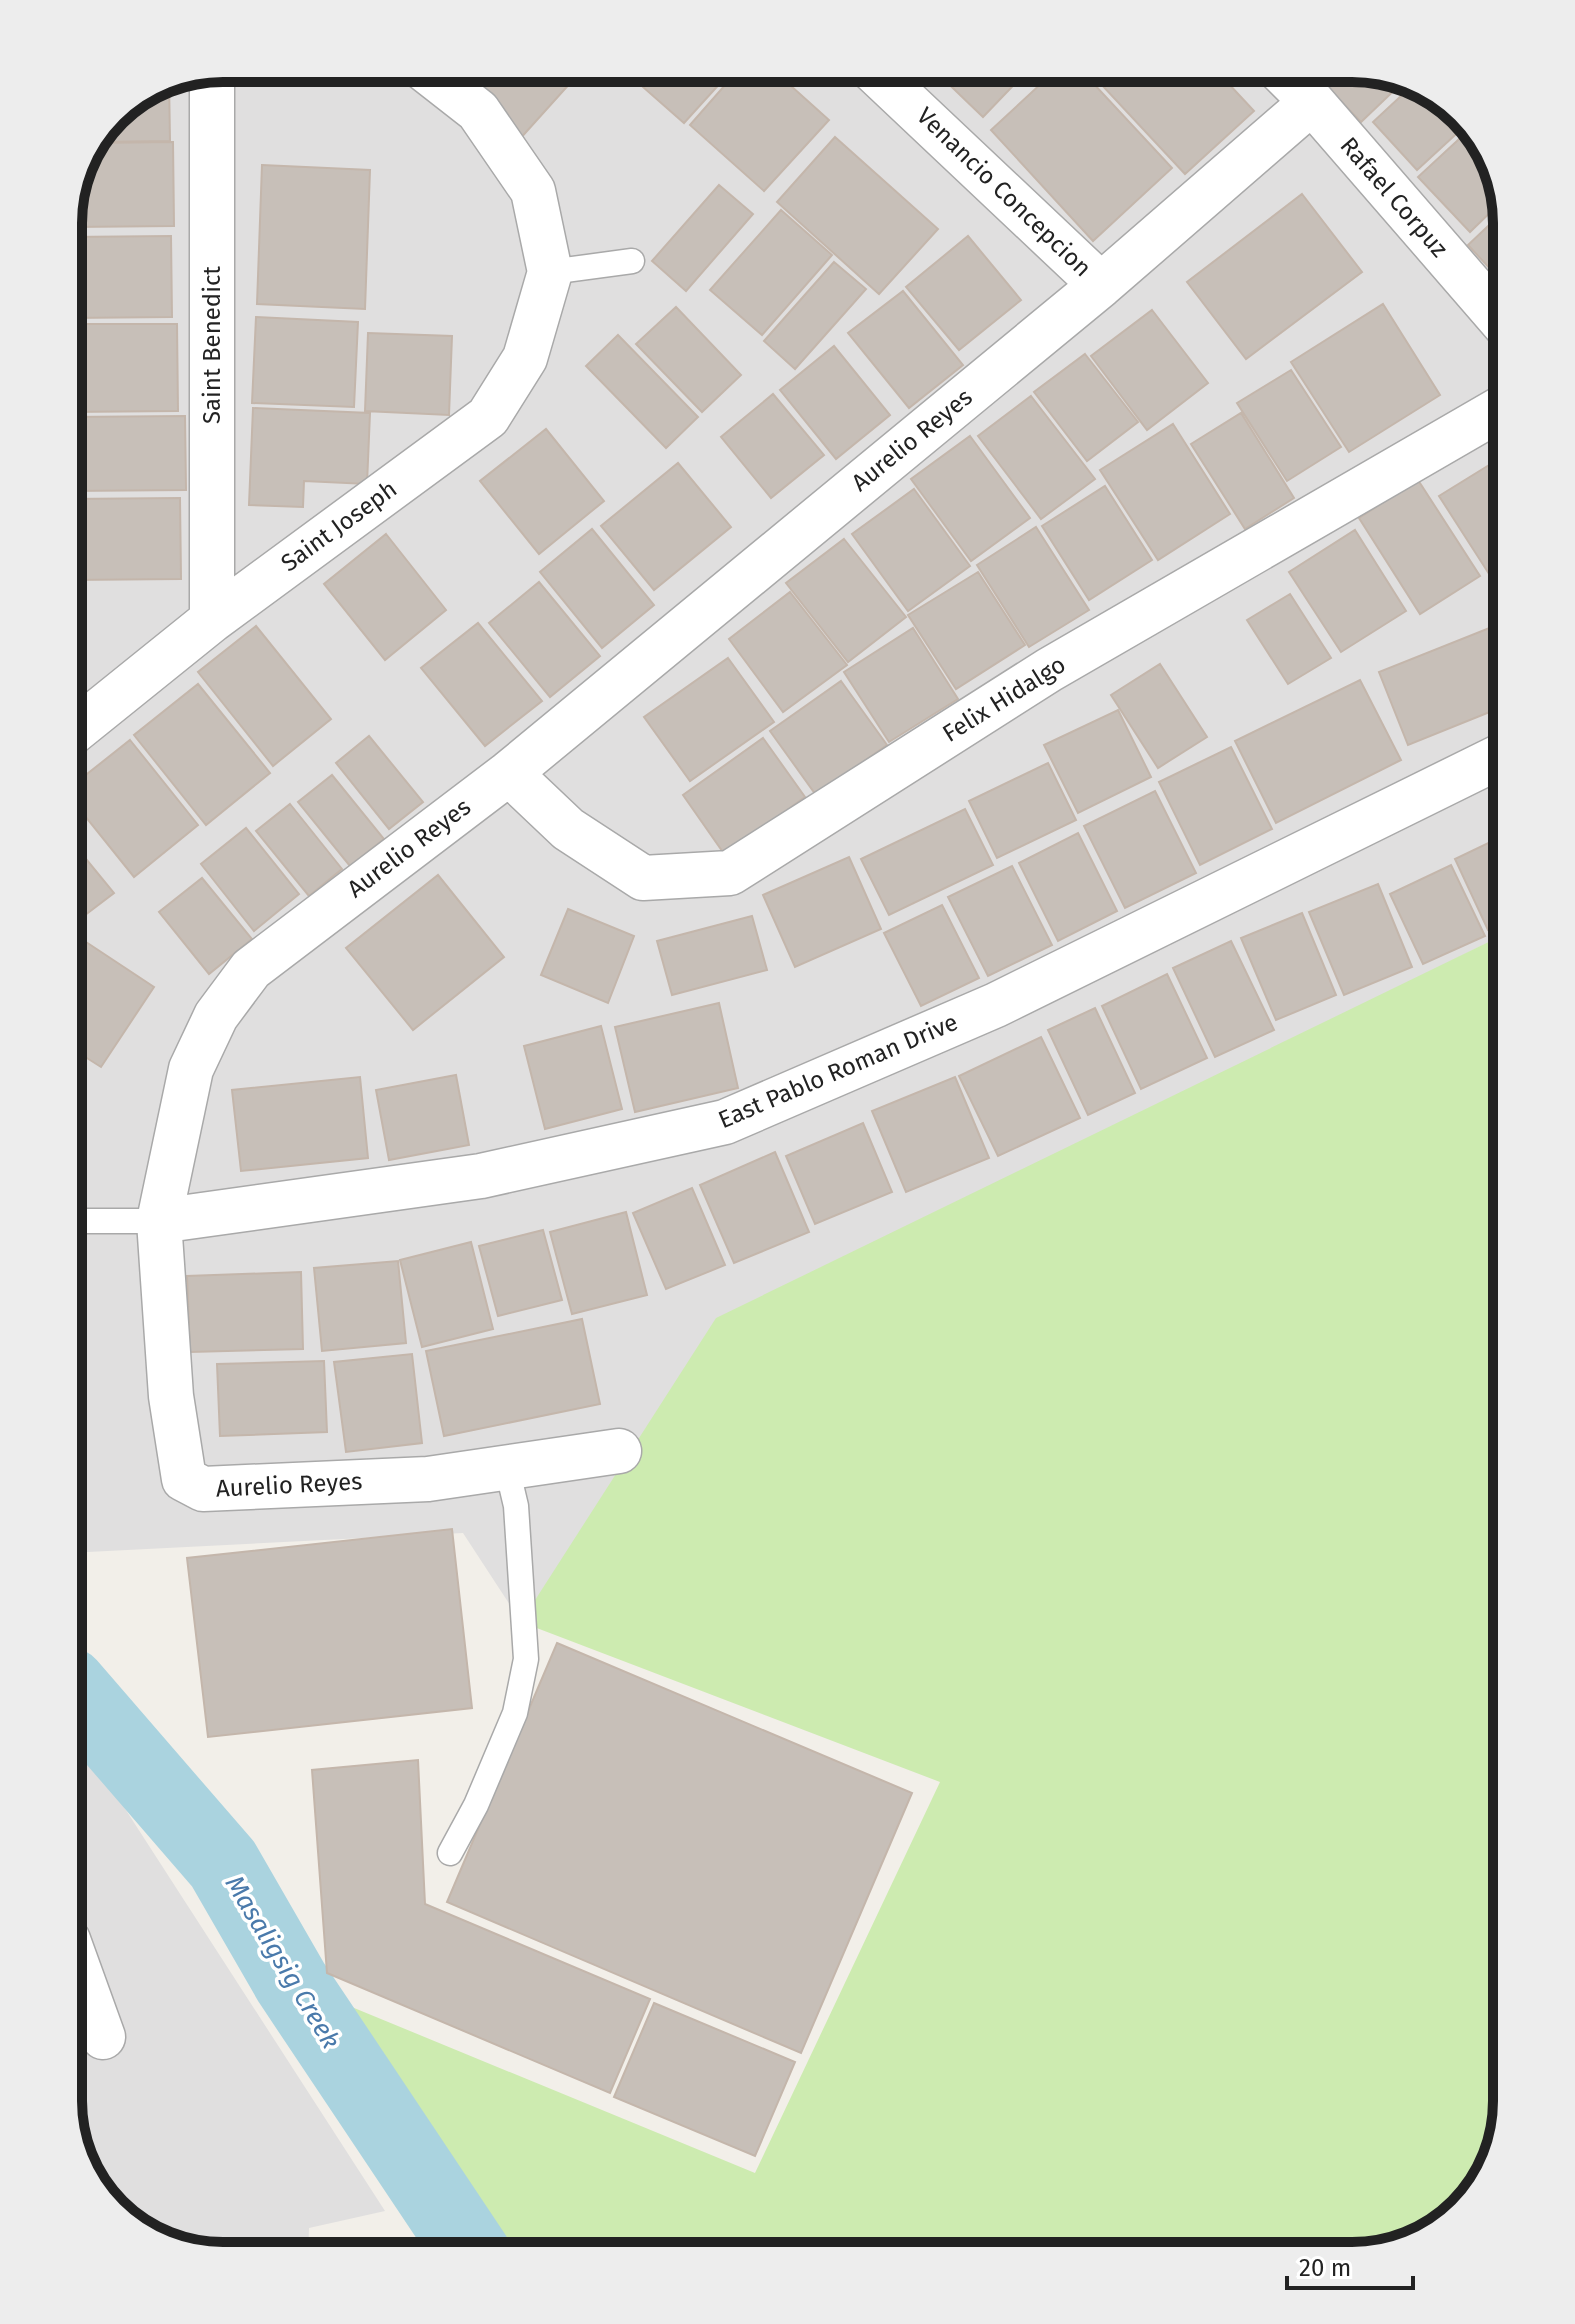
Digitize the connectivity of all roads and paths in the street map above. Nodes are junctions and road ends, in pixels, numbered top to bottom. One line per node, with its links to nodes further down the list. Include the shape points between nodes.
1 (441, 82): 7 (street, via 478,111 533,191)
2 (886, 82): 8 (street, Venancio Concepcion)
3 (1292, 82): 5 (street, Rafael Corpuz)
4 (212, 83): 11 (street, Saint Benedict)
5 (1312, 102): 8 (street, Aurelio Reyes); 9 (street, Rafael Corpuz)
6 (632, 261): 7 (lane)
7 (550, 272): 11 (street, Saint Joseph, via 525,358 488,417)
8 (1101, 285): 14 (street, Aurelio Reyes)
9 (1493, 311)
10 (1493, 413): 14 (street, Felix Hidalgo, via 1049,670 730,873 643,878 568,829)
11 (212, 620): 12 (street, Saint Joseph)
12 (82, 725)
13 (1493, 760): 16 (street, East Pablo Roman Drive, via 996,1005 725,1122 481,1176)
14 (509, 773): 16 (street, Aurelio Reyes, via 251,969 216,1016 191,1069)
15 (82, 1221): 16 (lane, East Pablo Roman Drive)
16 (159, 1221): 18 (street, Aurelio Reyes, via 180,1469 191,1486 428,1479)
17 (619, 1451): 18 (street, Aurelio Reyes)
18 (507, 1468): 19 (lane, via 516,1506 526,1659 515,1713)
19 (450, 1853)
20 (82, 1979): 21 (street)
21 (103, 2037)

